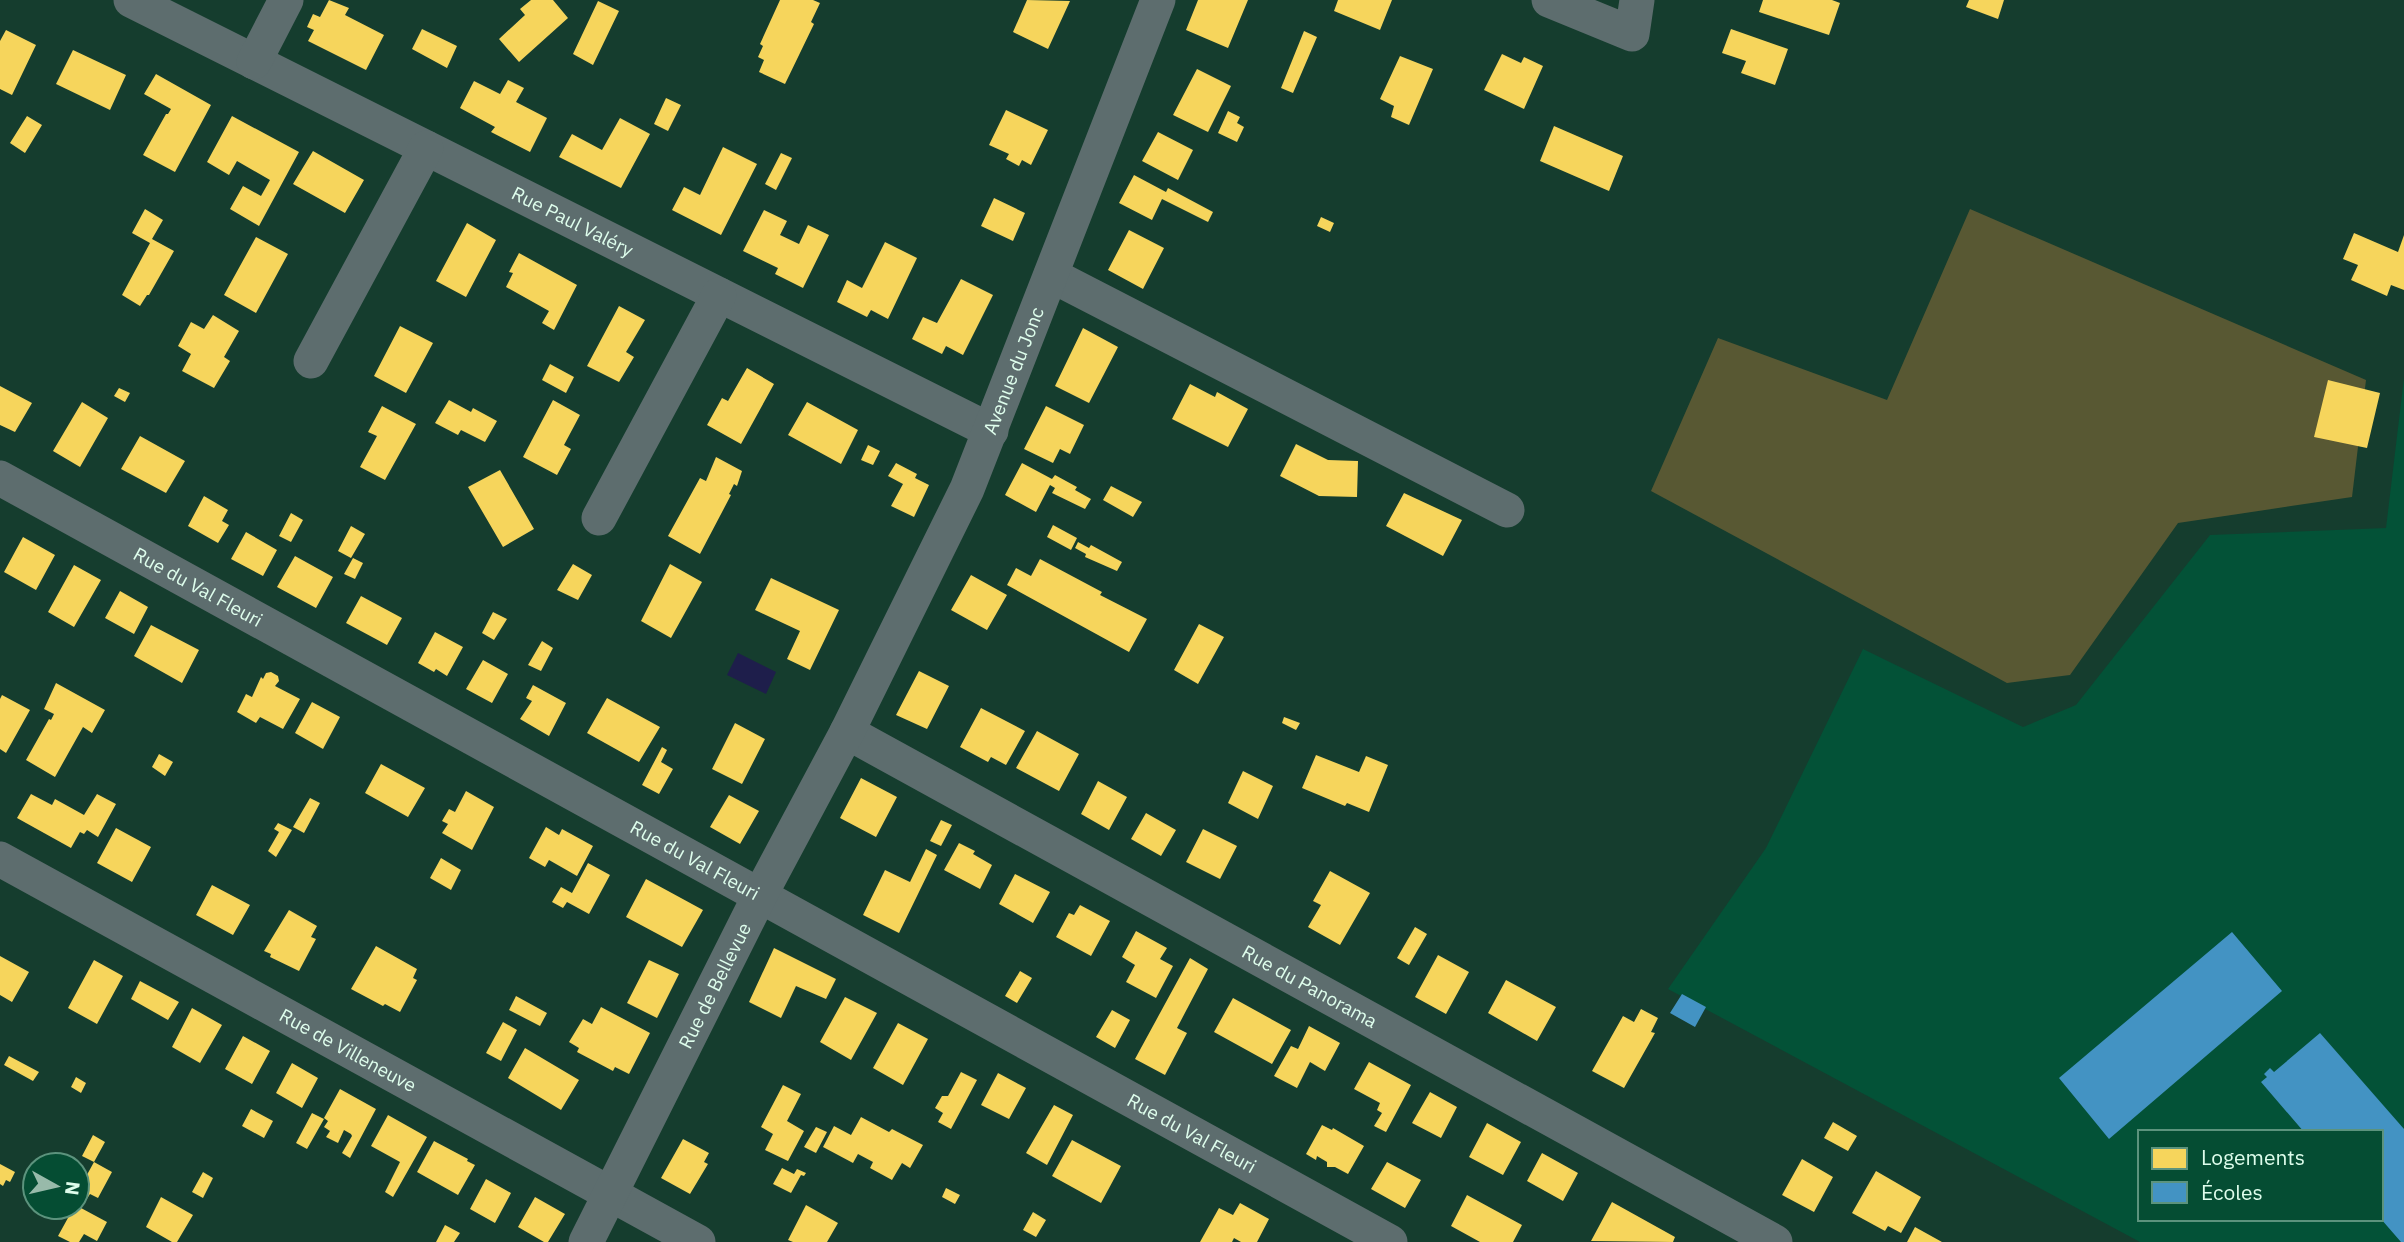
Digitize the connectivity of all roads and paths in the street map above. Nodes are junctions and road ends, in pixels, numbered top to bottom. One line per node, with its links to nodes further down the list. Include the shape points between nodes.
1 (131, 0): 6 (street, Rue Paul Valéry)
2 (286, 0): 6 (street)
3 (1158, 0): 8 (street, Avenue du Jonc)
4 (1549, 0): 5 (street)
5 (1634, 17)
6 (254, 62): 7 (street, Rue Paul Valéry)
7 (426, 148): 9 (street, Rue Paul Valéry); 10 (street)
8 (1051, 275): 11 (street, Avenue du Jonc); 13 (street)
9 (719, 295): 11 (street, Rue Paul Valéry); 14 (street)
10 (311, 361)
11 (991, 431): 15 (street, Avenue du Jonc, via 953,519)
12 (0, 478): 17 (street, Rue du Val Fleuri)
13 (1507, 510)
14 (600, 518)
15 (847, 732): 17 (street, Rue de Bellevue); 22 (street, Rue du Panorama)
16 (0, 859): 18 (street, Rue de Villeneuve)
17 (760, 895): 18 (street, Rue de Bellevue); 21 (street, Rue du Val Fleuri)
18 (611, 1194): 19 (street, Rue de Bellevue); 20 (street, Rue de Villeneuve)
19 (586, 1242)
20 (698, 1242)
21 (1390, 1242)
22 (1774, 1242)

